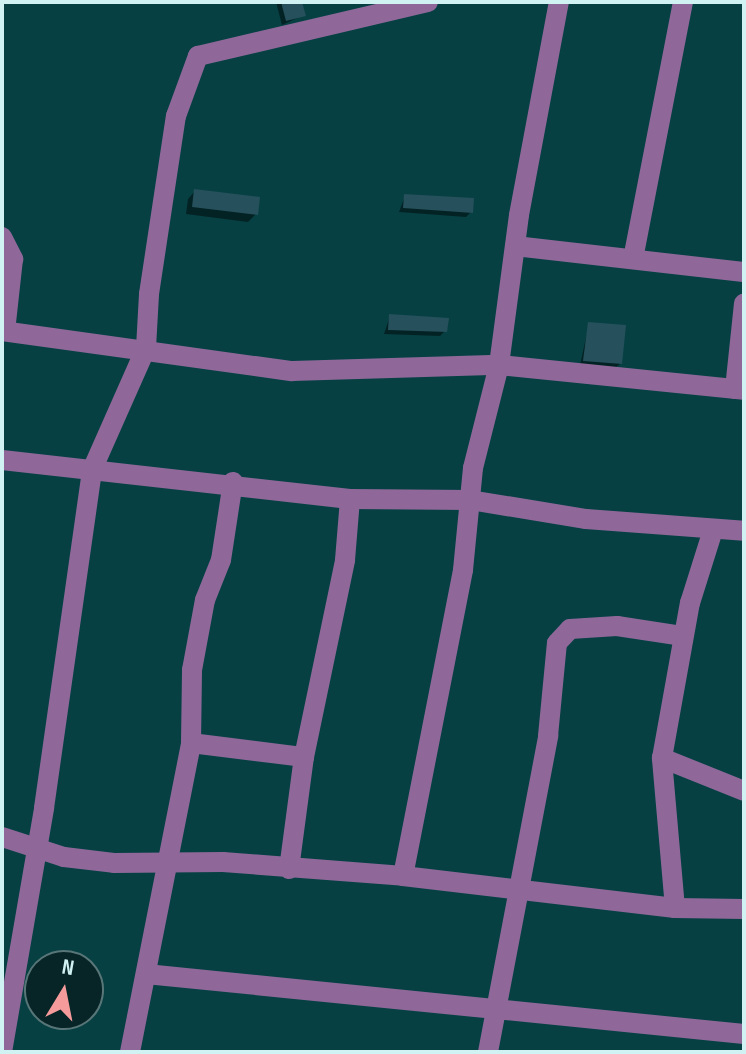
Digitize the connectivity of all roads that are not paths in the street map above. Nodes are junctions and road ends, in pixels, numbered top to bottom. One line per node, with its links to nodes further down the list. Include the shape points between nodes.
1 (428, 2): 10 (street, via 198,56 176,116)
2 (559, 2): 5 (street)
3 (683, 2): 6 (street)
4 (2, 237): 9 (street, via 13,259)
5 (515, 246): 6 (street); 11 (street)
6 (633, 259): 7 (street)
7 (744, 272)
8 (744, 303): 12 (street)
9 (3, 331): 10 (street)
10 (146, 348): 11 (street, via 292,371); 14 (street)
11 (499, 365): 12 (street, via 576,377); 17 (street)
12 (740, 389)
13 (2, 460): 14 (street)
14 (92, 470): 15 (street); 26 (street)
15 (233, 482): 16 (street); 21 (street, via 221,560 205,600 192,670)
16 (350, 499): 17 (street); 22 (street, via 345,560)
17 (470, 500): 18 (street, via 586,519); 29 (street, via 463,570)
18 (713, 530): 19 (street); 20 (street)
19 (744, 531)
20 (683, 636): 23 (street); 30 (street, via 617,626 562,632)
21 (191, 743): 22 (street); 27 (street)
22 (304, 757): 28 (street)
23 (662, 758): 24 (street); 31 (street)
24 (744, 791)
25 (2, 837): 26 (street)
26 (36, 850): 27 (street, via 114,863); 36 (street)
27 (165, 862): 28 (street); 33 (street)
28 (289, 869): 29 (street)
29 (403, 876): 30 (street)
30 (519, 892): 31 (street); 34 (street)
31 (675, 908): 32 (street)
32 (744, 909)
33 (146, 974): 34 (street); 37 (street)
34 (495, 1007): 35 (street); 38 (street)
35 (744, 1034)
36 (2, 1052)
37 (130, 1052)
38 (488, 1052)

